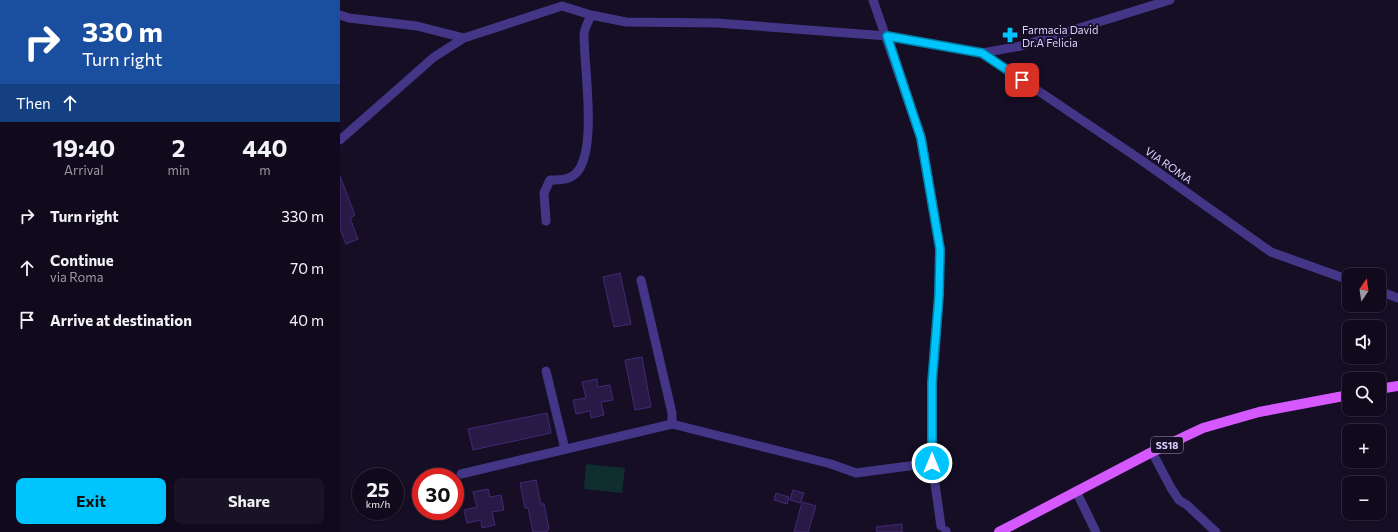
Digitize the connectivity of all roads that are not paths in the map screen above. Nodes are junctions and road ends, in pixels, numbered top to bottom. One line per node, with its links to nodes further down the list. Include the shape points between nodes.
1 (873, 0): 5 (street)
2 (1170, 0): 7 (street, via 1022,46)
3 (340, 15): 6 (street, via 417,26)
4 (591, 15): 5 (street, via 626,22 717,23); 6 (street, via 562,6); 9 (street, via 584,33 589,127 584,160 578,172 565,180 550,180 544,193)
5 (887, 36): 7 (street); 21 (street, via 921,138 940,249 932,383)
6 (464, 38): 8 (street, via 434,57)
7 (982, 53): 10 (street, VIA ROMA, via 1141,160 1271,252)
8 (340, 140)
9 (546, 222)
10 (1342, 277)
11 (641, 280): 18 (street, via 672,413)
12 (1386, 294): 13 (street)
13 (1398, 298)
14 (546, 371): 19 (street)
15 (1398, 386): 16 (main road)
16 (1386, 388)
17 (1342, 396): 20 (main road, SS18, via 1230,419 1203,428)
18 (672, 424): 19 (street); 21 (street, via 831,464 856,473)
19 (565, 449): 22 (street)
20 (1152, 452): 23 (main road, SS18); 27 (street, via 1179,500)
21 (932, 463): 24 (street)
22 (464, 473)
23 (1076, 492): 25 (main road, SS18); 26 (street)
24 (944, 531)
25 (999, 532)
26 (1096, 532)
27 (1216, 532)

